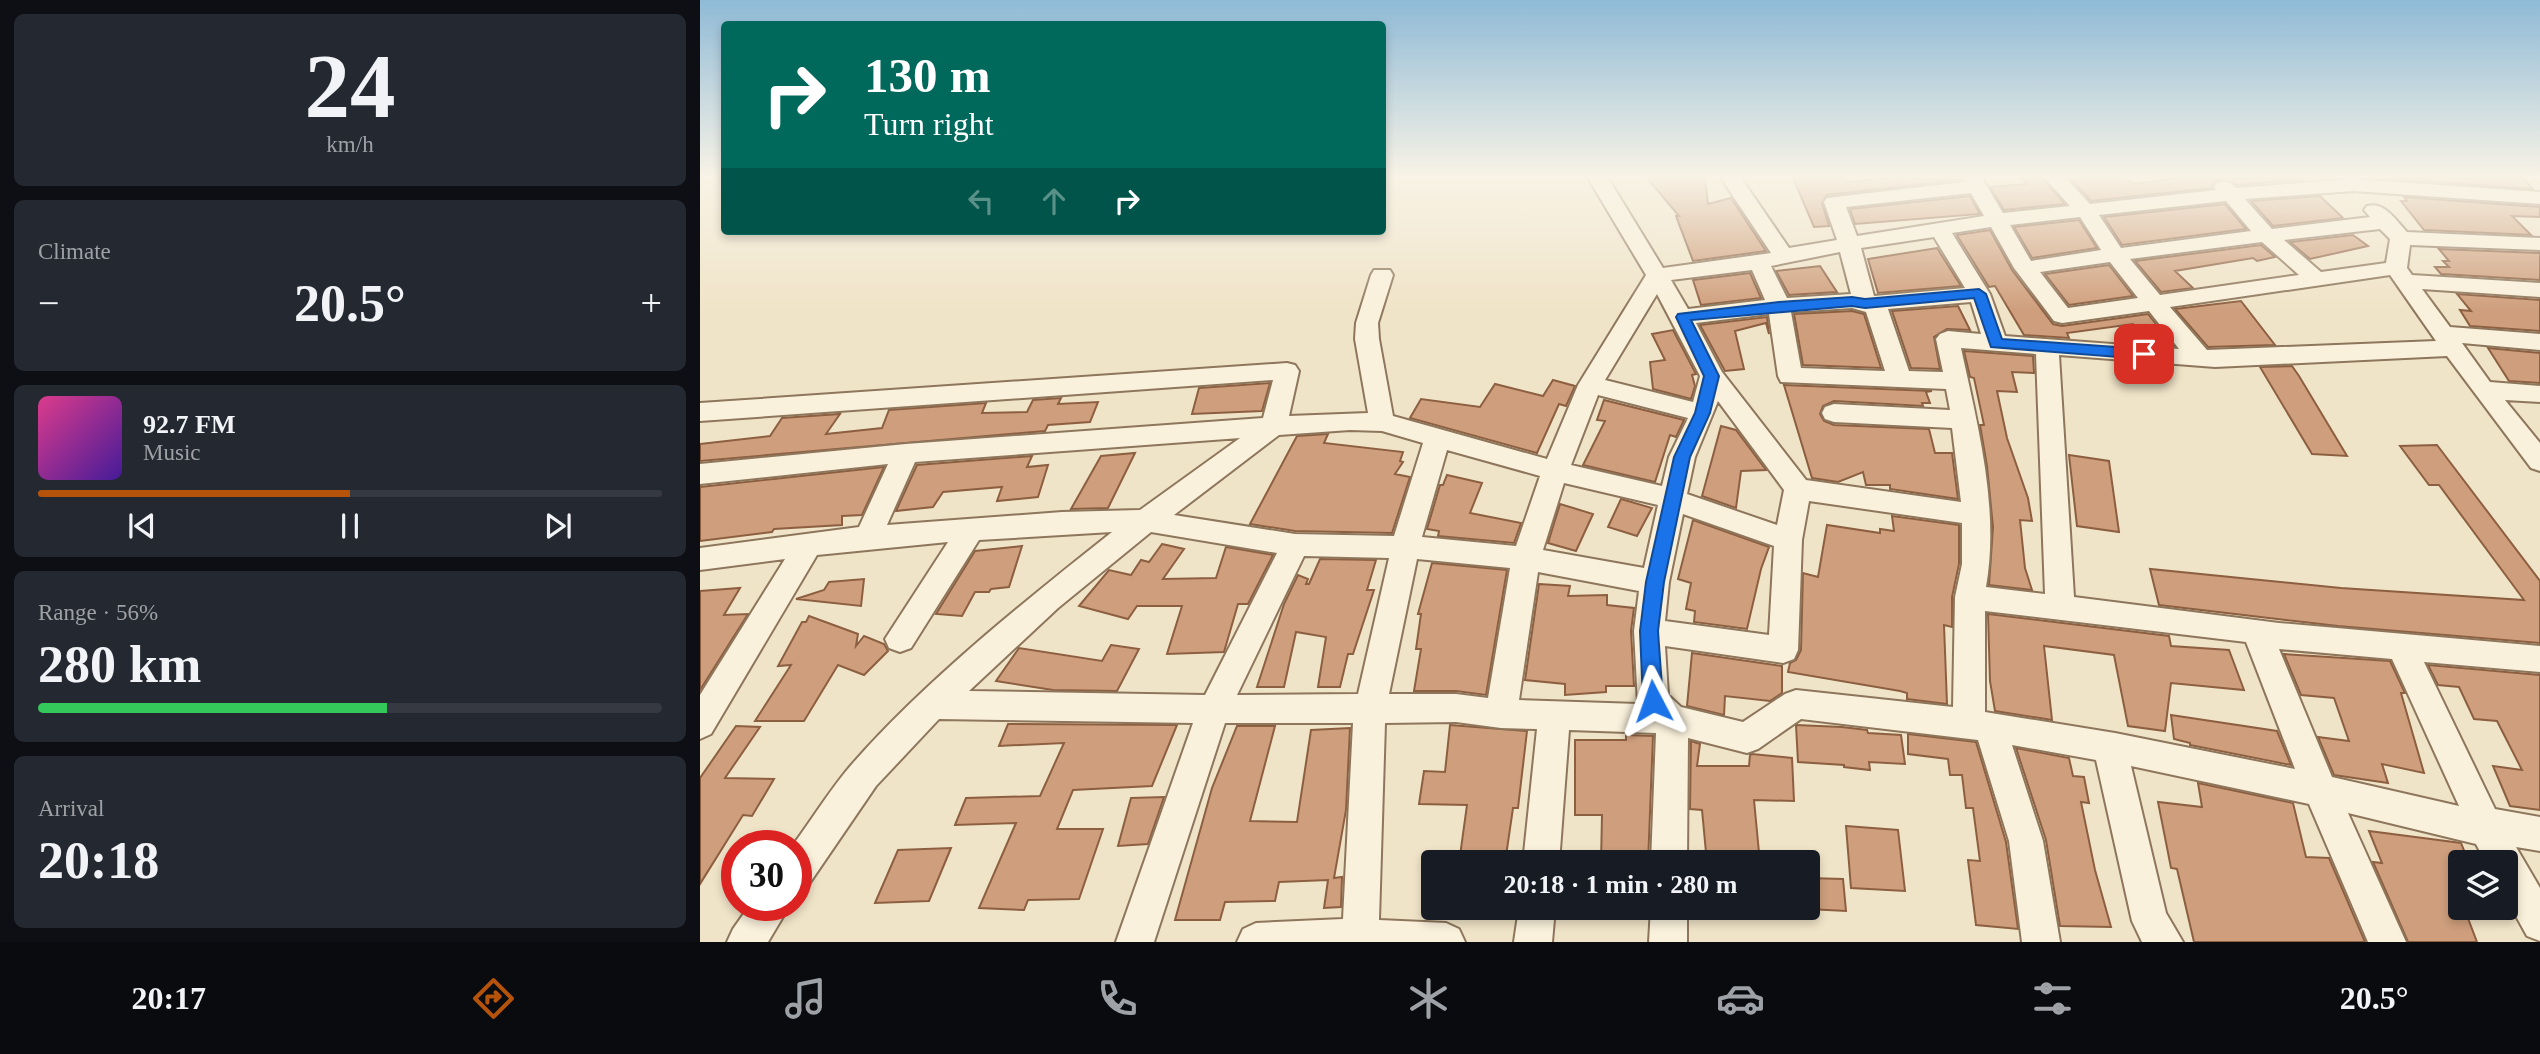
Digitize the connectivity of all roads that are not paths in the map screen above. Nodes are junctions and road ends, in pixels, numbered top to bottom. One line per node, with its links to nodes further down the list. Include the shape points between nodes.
1 (1625, 222): 20 (street)
2 (1761, 222): 15 (street)
3 (1841, 222): 12 (street)
4 (1986, 222): 9 (street)
5 (1998, 222): 17 (street)
6 (2093, 222): 14 (street)
7 (2255, 222): 10 (street)
8 (2384, 222): 10 (street); 11 (street)
9 (1940, 230): 12 (street); 23 (street)
10 (2266, 235): 14 (street); 21 (street)
11 (2401, 238): 13 (street); 18 (street)
12 (1849, 244): 15 (street); 24 (street)
13 (2540, 244)
14 (2115, 255): 17 (street); 25 (street)
15 (1784, 256): 16 (street)
16 (1759, 263): 20 (street); 26 (street)
17 (2025, 268): 27 (street)
18 (2402, 274): 21 (street); 22 (street); 29 (street)
19 (1382, 275): 45 (street, via 1367,323 1367,339)
20 (1657, 275): 28 (street); 38 (street)
21 (2315, 278): 25 (street)
22 (2540, 290)
23 (1979, 294): 24 (street); 31 (street)
24 (1865, 304): 26 (street); 36 (street, via 1876,307)
25 (2154, 304): 27 (street); 34 (street)
26 (1779, 306): 28 (street); 36 (street, via 1790,376)
27 (2062, 316): 33 (street)
28 (1682, 317): 35 (street)
29 (2447, 341): 30 (street); 34 (street); 39 (street)
30 (2540, 342)
31 (1996, 344): 32 (street); 37 (street, via 1948,339)
32 (2047, 347): 33 (street); 66 (street)
33 (2089, 350): 34 (street)
34 (2199, 357)
35 (1712, 376): 42 (street); 52 (street)
36 (1899, 377): 37 (street)
37 (1958, 381): 44 (street)
38 (1590, 385): 42 (street); 50 (street)
39 (2483, 390): 40 (street); 49 (street)
40 (2540, 394)
41 (700, 412): 46 (street, via 1287,371)
42 (1703, 413): 53 (street, via 1682,457)
43 (1834, 413): 44 (street)
44 (1964, 420): 54 (street)
45 (1382, 422): 46 (street); 47 (street)
46 (1274, 426): 48 (street); 55 (street)
47 (1437, 439): 50 (street); 61 (street)
48 (906, 453): 51 (street); 57 (street)
49 (2539, 458)
50 (1555, 471): 53 (street); 62 (street)
51 (700, 474)
52 (1798, 489): 54 (street); 58 (street)
53 (1674, 500): 58 (street); 64 (street)
54 (1976, 514): 65 (street, via 1976,564)
55 (1146, 521): 56 (street); 60 (street); 72 (street, via 1048,599)
56 (971, 529): 57 (street); 69 (street)
57 (868, 537): 59 (street)
58 (1788, 540): 67 (street, via 1783,650)
59 (809, 544): 63 (street); 78 (street)
60 (1295, 545): 61 (street); 73 (street)
61 (1405, 547): 62 (street); 74 (street)
62 (1526, 558): 64 (street); 75 (street)
63 (700, 559)
64 (1655, 582): 67 (street)
65 (1970, 597): 66 (street); 79 (street)
66 (2060, 606): 68 (street)
67 (1649, 631): 77 (street, via 1653,701)
68 (2257, 631): 70 (street); 81 (street)
69 (901, 639)
70 (2401, 645): 71 (street); 82 (street)
71 (2540, 659)
72 (932, 705): 73 (street); 84 (street, via 864,775)
73 (1214, 709): 74 (street); 95 (street)
74 (1370, 709): 75 (street, via 1457,708); 93 (street)
75 (1501, 714): 76 (street)
76 (1554, 716): 77 (street); 85 (street)
77 (1672, 719): 79 (street, via 1747,738 1796,704); 86 (street)
78 (700, 724)
79 (1980, 726): 80 (street); 100 (street, via 2026,841)
80 (2110, 747): 81 (street); 101 (street, via 2150,921)
81 (2320, 789): 82 (street); 102 (street)
82 (2487, 830): 83 (street, via 2494,826); 87 (street)
83 (2540, 834)
84 (812, 848)
85 (1542, 850)
86 (1669, 850)
87 (2499, 850)
88 (2518, 884): 92 (street)
89 (1536, 920): 98 (street)
90 (1668, 920): 99 (street)
91 (761, 921): 94 (street)
92 (2540, 923)
93 (1360, 939): 96 (street); 97 (street)
94 (746, 942)
95 (1135, 942)
96 (1256, 942)
97 (1446, 942)
98 (1534, 942)
99 (1668, 942)
100 (2041, 942)
101 (2164, 942)
102 (2387, 942)

